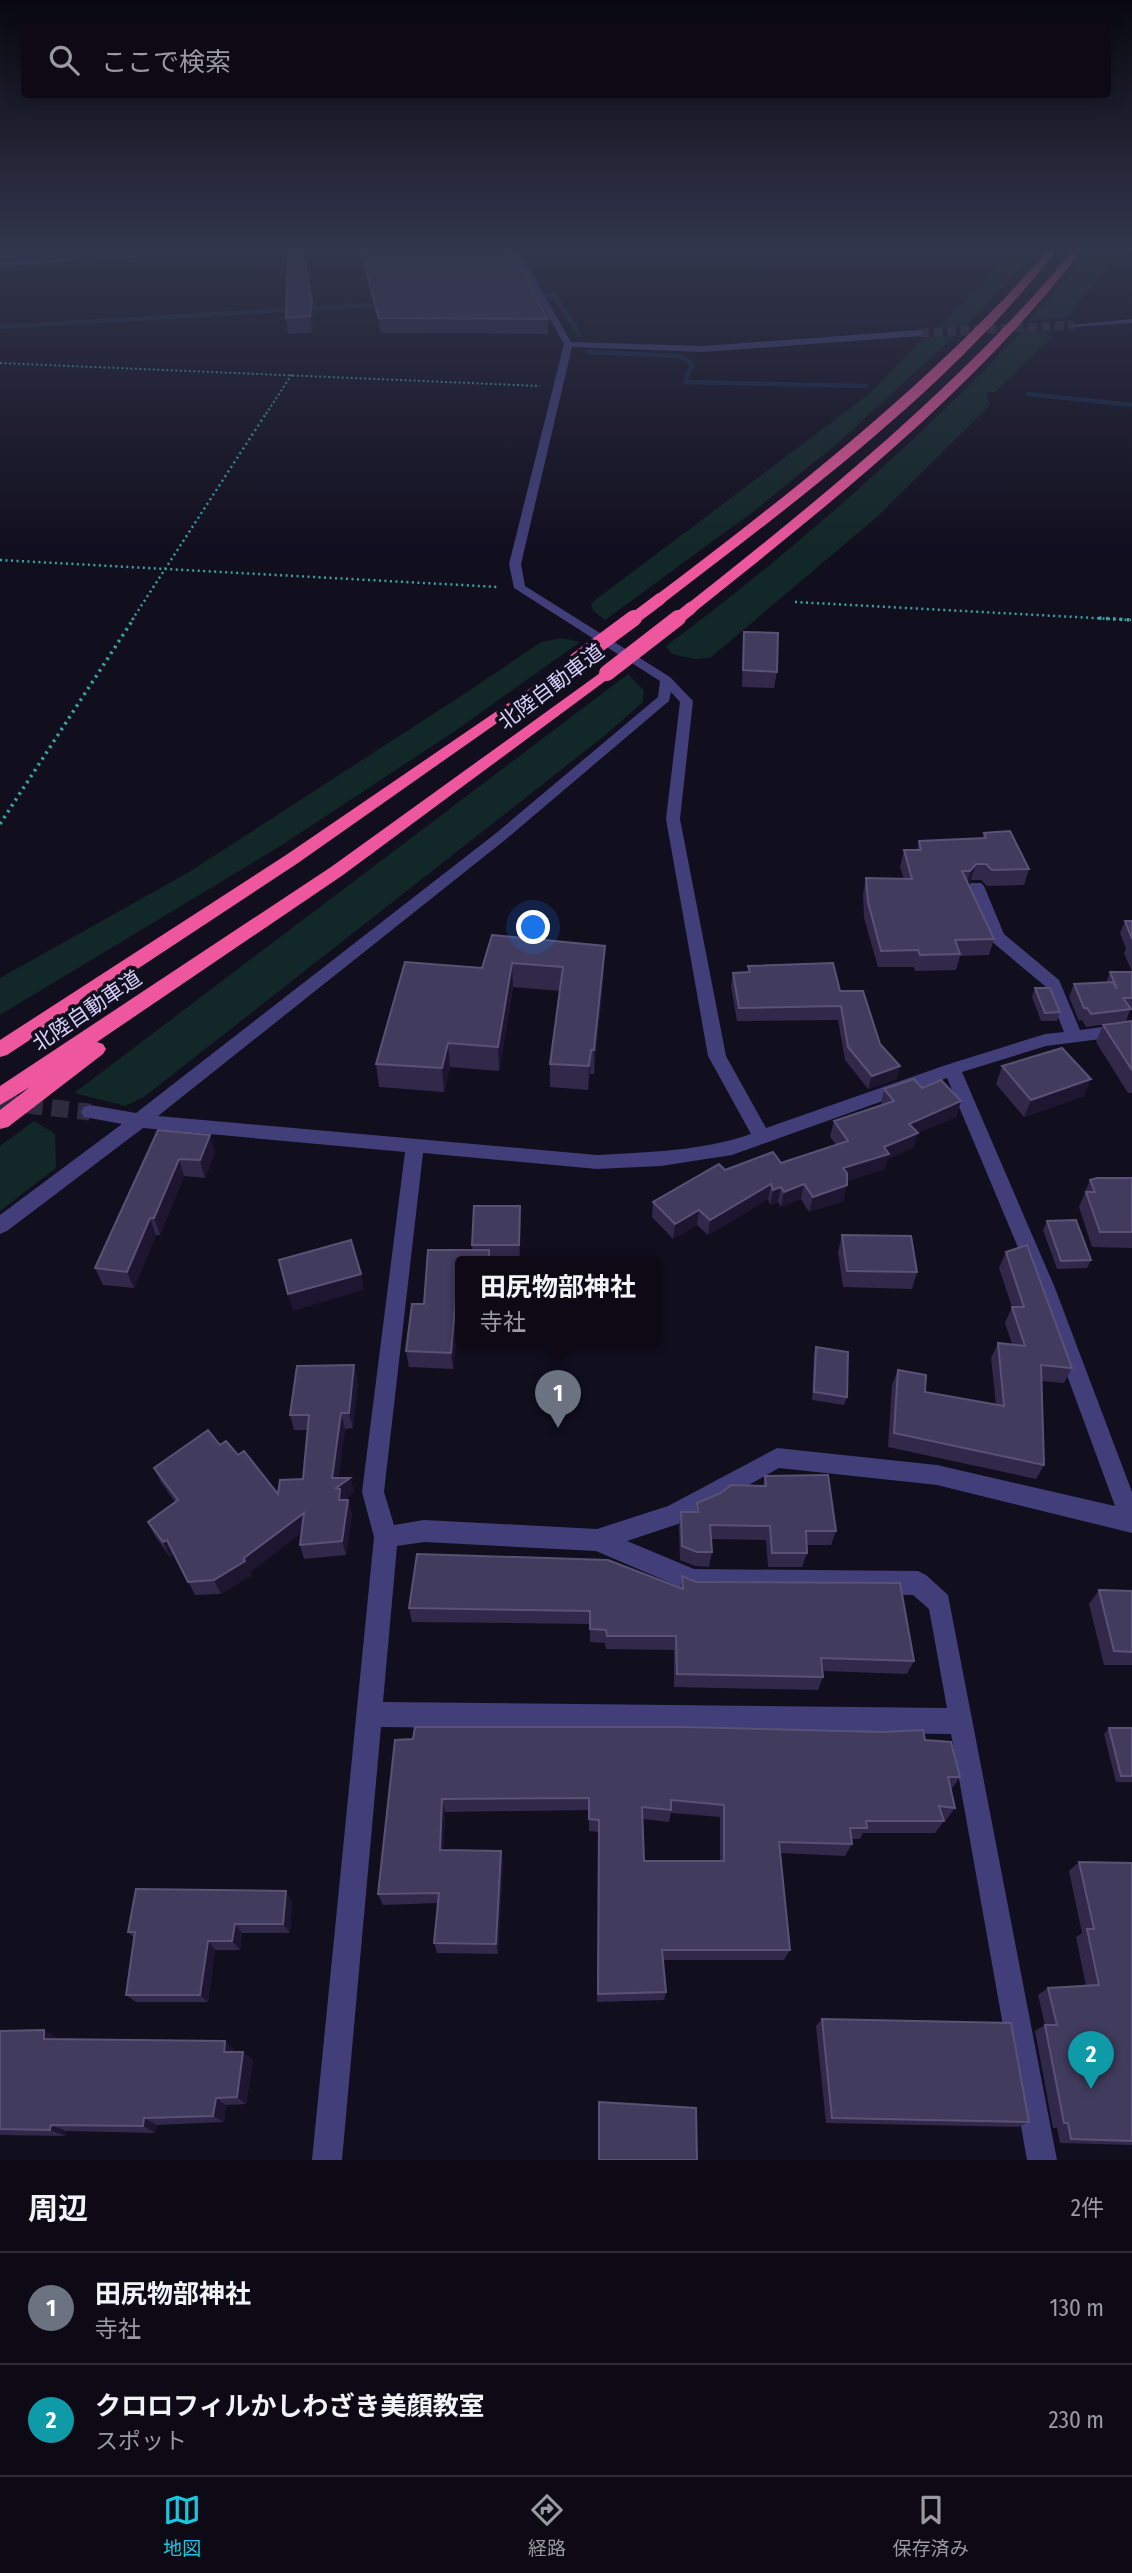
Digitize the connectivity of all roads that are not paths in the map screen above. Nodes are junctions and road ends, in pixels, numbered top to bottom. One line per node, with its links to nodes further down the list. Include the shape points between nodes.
1 (566, 352): 4 (street, via 515,564 520,588)
2 (957, 352): 7 (highway, 北陸自動車道, bridge, via 755,526 576,661)
3 (986, 352): 5 (highway, 北陸自動車道, bridge, via 863,469 691,608)
4 (666, 680): 16 (street, via 664,698 603,755); 17 (street, via 687,701 673,819 717,1056)
5 (337, 871): 13 (highway, 北陸自動車道); 15 (highway)
6 (976, 886): 9 (street, via 997,937 1053,984)
7 (89, 993): 10 (highway); 11 (highway, 北陸自動車道)
8 (1132, 1029): 9 (street)
9 (1074, 1036): 12 (street, via 1045,1040)
10 (0, 1041)
11 (0, 1050)
12 (952, 1069): 17 (street); 20 (street, via 1045,1288)
13 (0, 1097)
14 (90, 1112): 16 (street)
15 (0, 1121)
16 (141, 1121): 18 (street); 19 (street)
17 (762, 1137): 18 (street, via 732,1148 597,1163)
18 (415, 1146): 21 (street, via 373,1492)
19 (0, 1226)
20 (1132, 1521): 22 (street, via 937,1475 776,1458 673,1515)
21 (386, 1536): 22 (street, via 424,1531); 23 (street)
22 (597, 1540): 24 (street, via 694,1581 918,1583 940,1603)
23 (369, 1714): 24 (street); 25 (street)
24 (961, 1720): 26 (street)
25 (327, 2160)
26 (1042, 2160)

